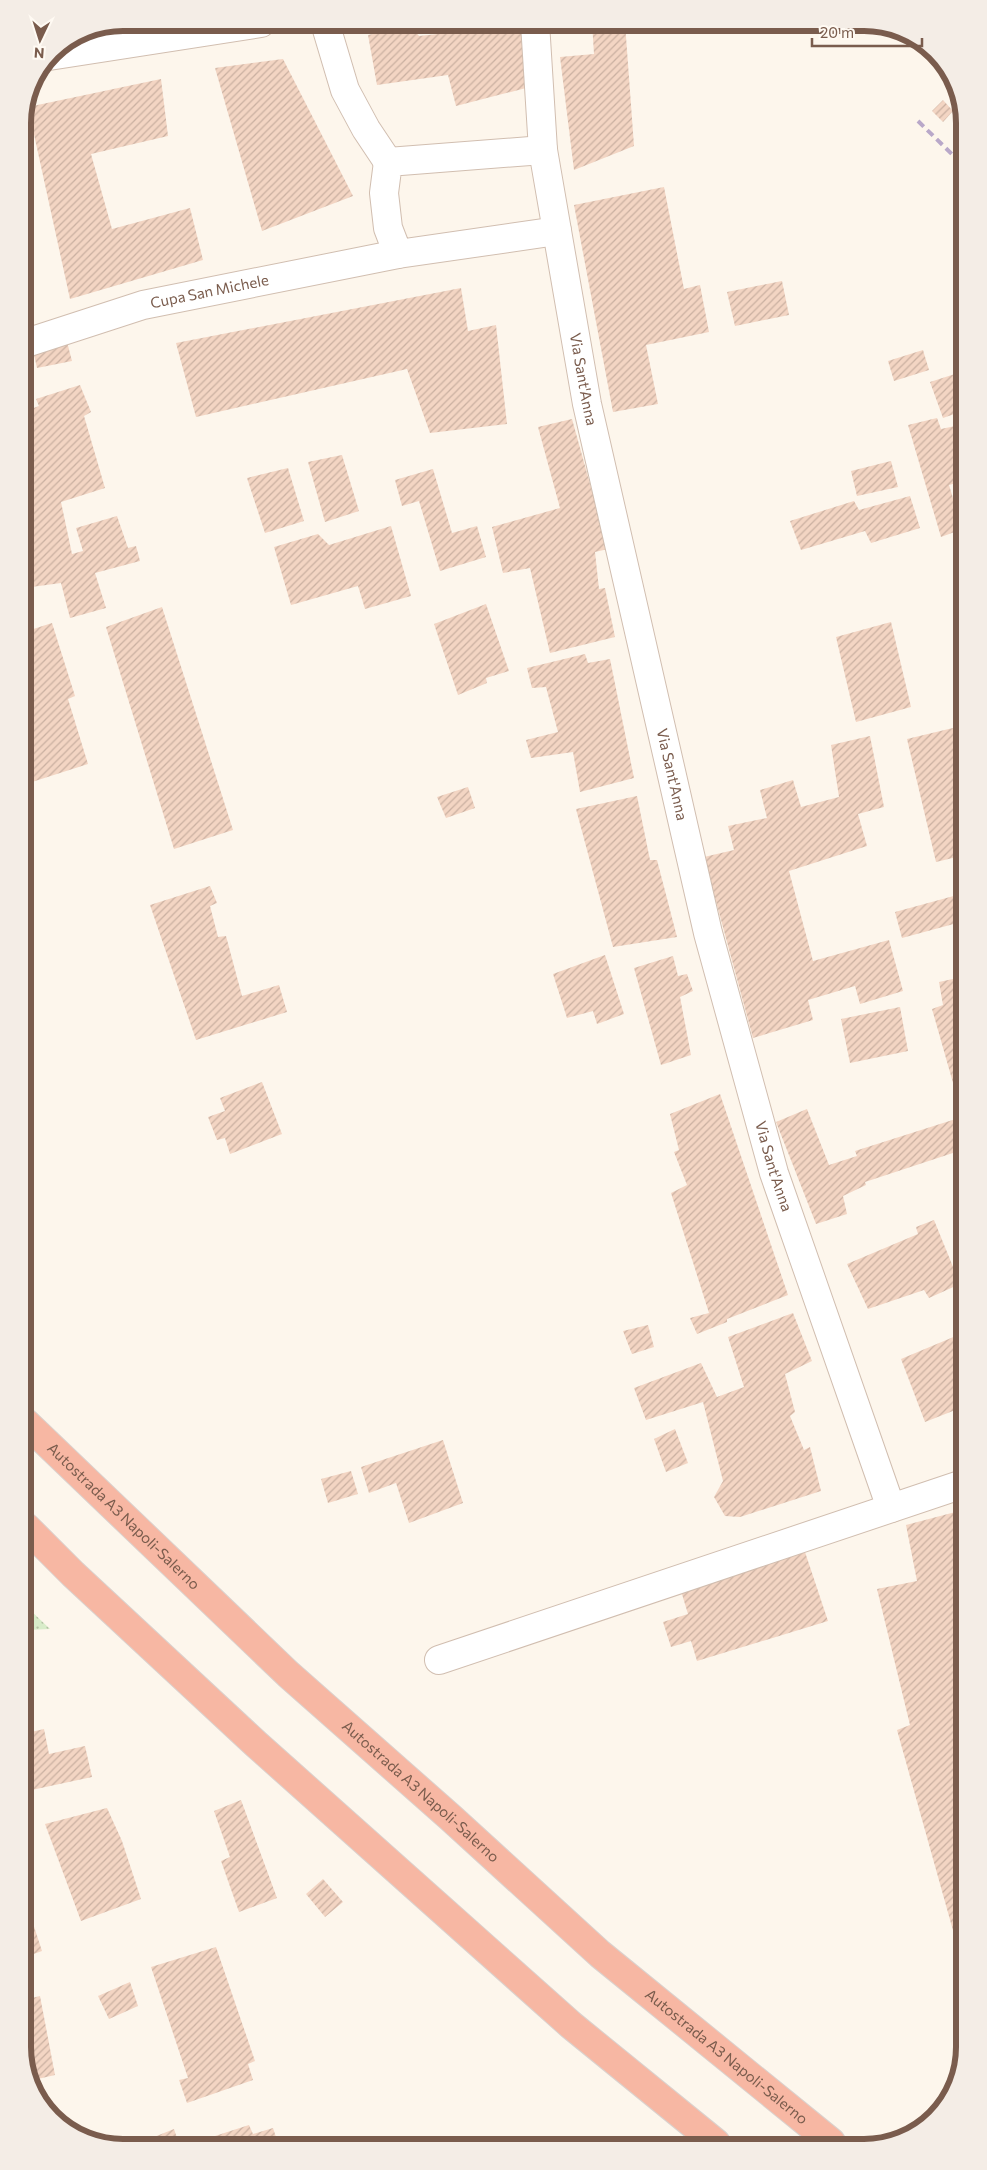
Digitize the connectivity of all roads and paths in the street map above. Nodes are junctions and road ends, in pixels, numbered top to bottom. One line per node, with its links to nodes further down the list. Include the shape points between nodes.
1 (205, 31): 4 (street)
2 (327, 31): 6 (street, via 345,90)
3 (536, 31): 5 (street, Via Sant'Anna)
4 (65, 53)
5 (543, 150): 6 (street); 7 (street, Via Sant'Anna)
6 (388, 162): 8 (street, via 384,192 388,228)
7 (557, 231): 8 (street, Cupa San Michele); 12 (street, Via Sant'Anna, via 587,404 708,933 774,1173)
8 (398, 254): 9 (street, Cupa San Michele, via 143,305)
9 (31, 341)
10 (31, 1428): 16 (highway, Autostrada A3 Napoli-Salerno, via 288,1674 600,1954)
11 (956, 1486): 12 (street)
12 (891, 1508): 14 (street)
13 (31, 1532): 15 (highway, via 263,1751 571,2025)
14 (439, 1660)
15 (711, 2139)
16 (827, 2139)

